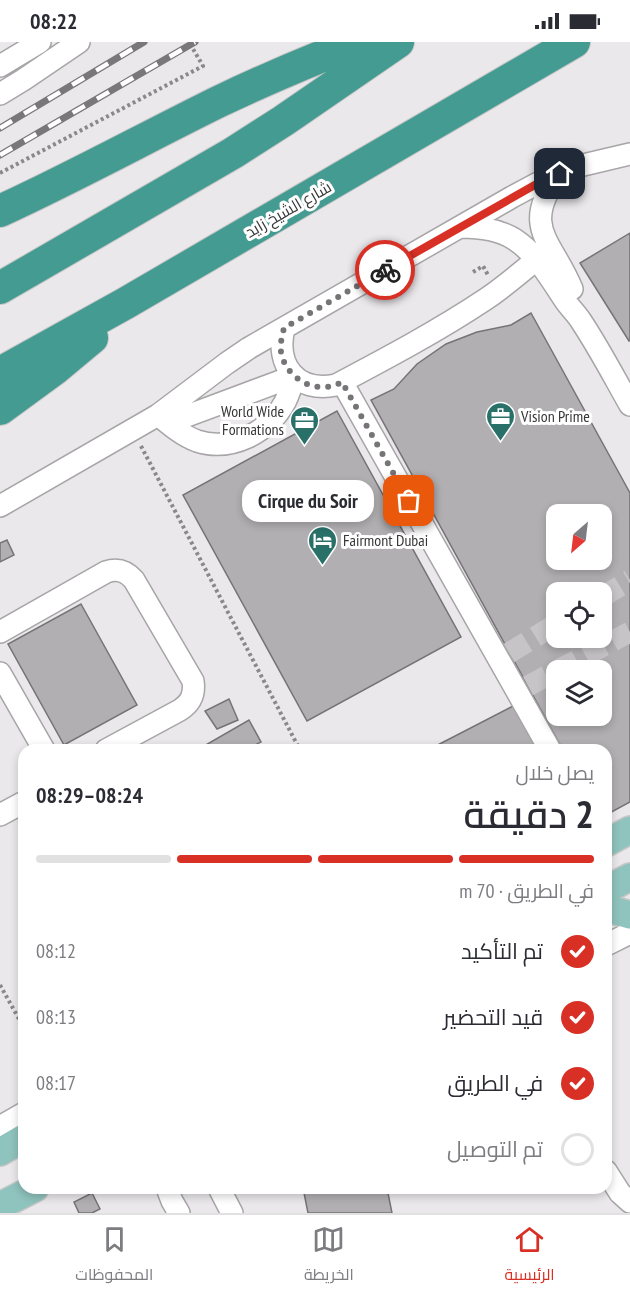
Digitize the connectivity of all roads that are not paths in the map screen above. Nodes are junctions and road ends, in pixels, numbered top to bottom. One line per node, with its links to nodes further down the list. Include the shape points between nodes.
1 (40, 42): 6 (street)
2 (80, 42): 7 (street)
3 (358, 42): 10 (highway, via 219,102)
4 (398, 42): 13 (highway, via 233,153)
5 (574, 42): 14 (highway, شارع الشيخ زايد)
6 (0, 66)
7 (0, 94)
8 (630, 154): 9 (street)
9 (560, 174): 11 (street); 15 (street, via 545,196 540,219 545,239 570,284)
10 (0, 211)
11 (461, 227): 12 (street, via 485,228 508,236); 16 (street)
12 (537, 259): 15 (street); 19 (street, via 487,299)
13 (0, 288)
14 (126, 303): 17 (highway, شارع الشيخ زايد); 21 (highway, via 57,368)
15 (580, 318): 20 (street)
16 (284, 328): 18 (street, via 281,350); 22 (street, via 227,363)
17 (0, 373)
18 (294, 376): 19 (street, via 315,387); 22 (street); 22 (street, via 276,414 259,431 237,442 210,444 196,440)
19 (342, 382): 28 (street, via 523,689)
20 (630, 405)
21 (0, 409)
22 (163, 419): 23 (street, via 124,434)
23 (0, 506)
24 (0, 632): 27 (street, via 106,572 124,572 134,580 192,681 193,694 180,710)
25 (0, 673): 26 (street)
26 (41, 744)
27 (117, 744)
28 (547, 744)
29 (18, 805): 30 (street)
30 (0, 815)
31 (630, 830): 32 (main road)
32 (612, 840)
33 (630, 877): 34 (main road)
34 (612, 887)
35 (612, 910): 36 (main road)
36 (630, 915)
37 (630, 933): 38 (street)
38 (612, 942)
39 (18, 1116): 40 (street)
40 (0, 1127)
41 (18, 1142): 42 (main road)
42 (0, 1152)
43 (612, 1180): 46 (street)
44 (23, 1194): 47 (main road)
45 (222, 1194): 48 (street)
46 (630, 1202)
47 (0, 1206)
48 (232, 1213)

